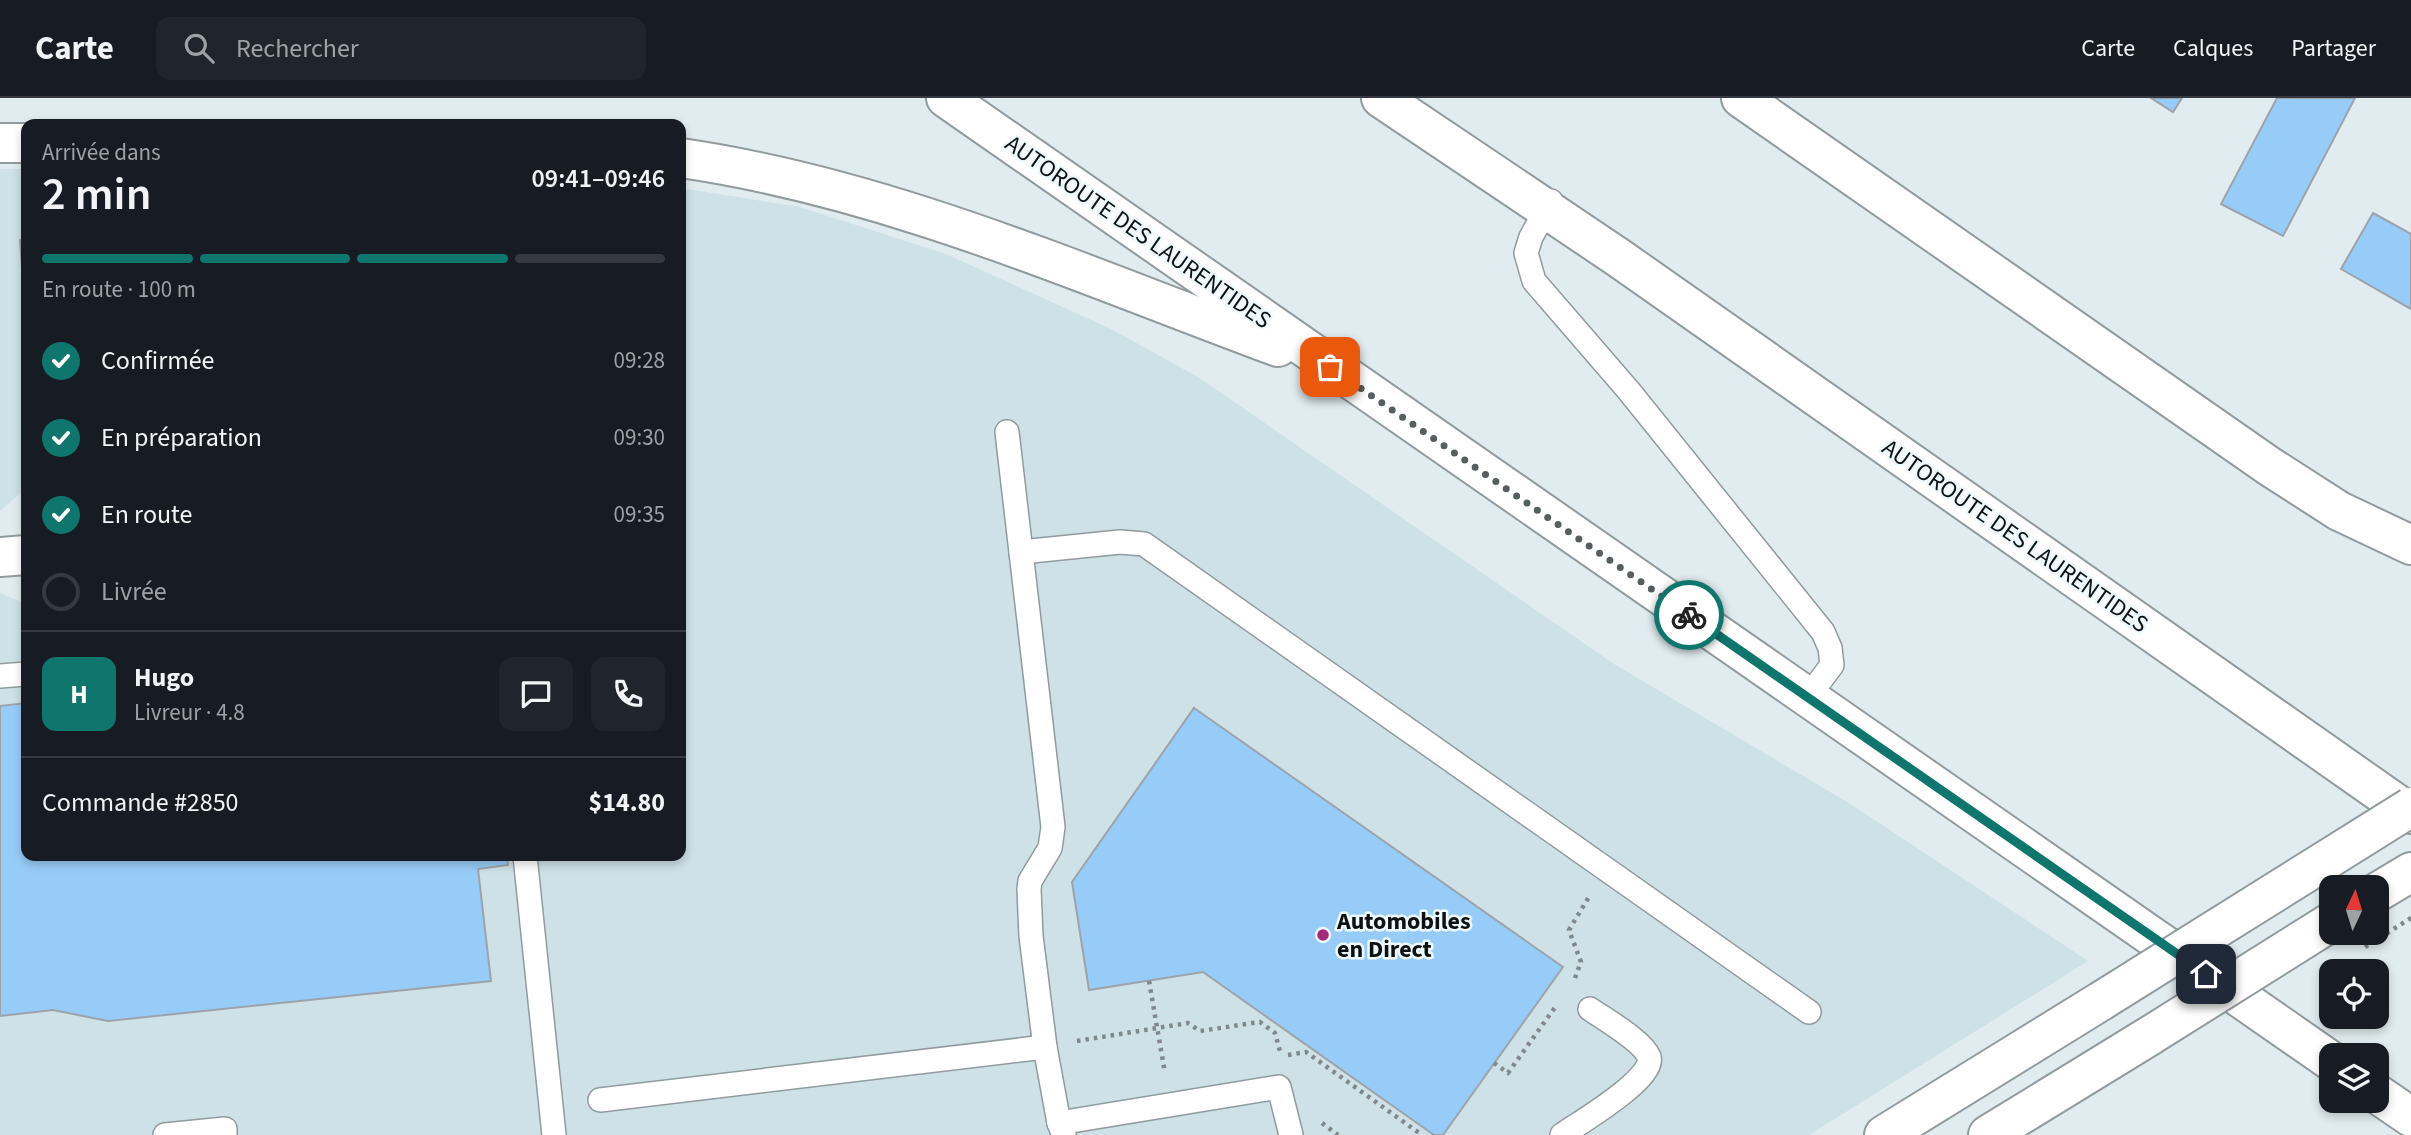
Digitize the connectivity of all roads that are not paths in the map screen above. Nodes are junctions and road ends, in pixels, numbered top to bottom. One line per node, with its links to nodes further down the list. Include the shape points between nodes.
1 (946, 98): 9 (main road, AUTOROUTE DES LAURENTIDES)
2 (1381, 98): 8 (main road)
3 (1426, 98): 8 (main road)
4 (1741, 98): 11 (main road, via 2269,466 2339,511)
5 (0, 143): 6 (main road)
6 (21, 144)
7 (686, 159): 9 (main road, via 777,175 892,207)
8 (1548, 206): 17 (lane, via 1526,253 1534,281 1823,632 1832,665); 19 (main road, AUTOROUTE DES LAURENTIDES)
9 (1330, 367): 17 (main road, AUTOROUTE DES LAURENTIDES)
10 (1007, 432): 12 (lane)
11 (2411, 545)
12 (1021, 552): 25 (lane, via 1120,542 1144,544); 26 (lane, via 1053,827 1050,848 1029,889)
13 (21, 555): 14 (main road)
14 (0, 557)
15 (21, 674): 16 (lane)
16 (0, 676)
17 (1808, 697): 27 (main road, AUTOROUTE DES LAURENTIDES)
18 (2411, 807): 37 (main road, bridge)
19 (2411, 814)
20 (526, 861): 34 (lane)
21 (2411, 872): 22 (main road)
22 (2389, 885)
23 (2319, 930): 38 (main road, bridge)
24 (1590, 1009): 36 (lane, via 1636,1042 1649,1063 1642,1079)
25 (1809, 1012)
26 (1045, 1047): 28 (lane); 31 (lane)
27 (2319, 1053)
28 (600, 1100)
29 (2389, 1102): 30 (main road)
30 (2411, 1117)
31 (1061, 1129): 35 (lane, via 1279,1087)
32 (165, 1135): 33 (lane, via 225,1129)
33 (225, 1135)
34 (554, 1135)
35 (1292, 1135)
36 (1562, 1135)
37 (1884, 1135)
38 (1988, 1135)

